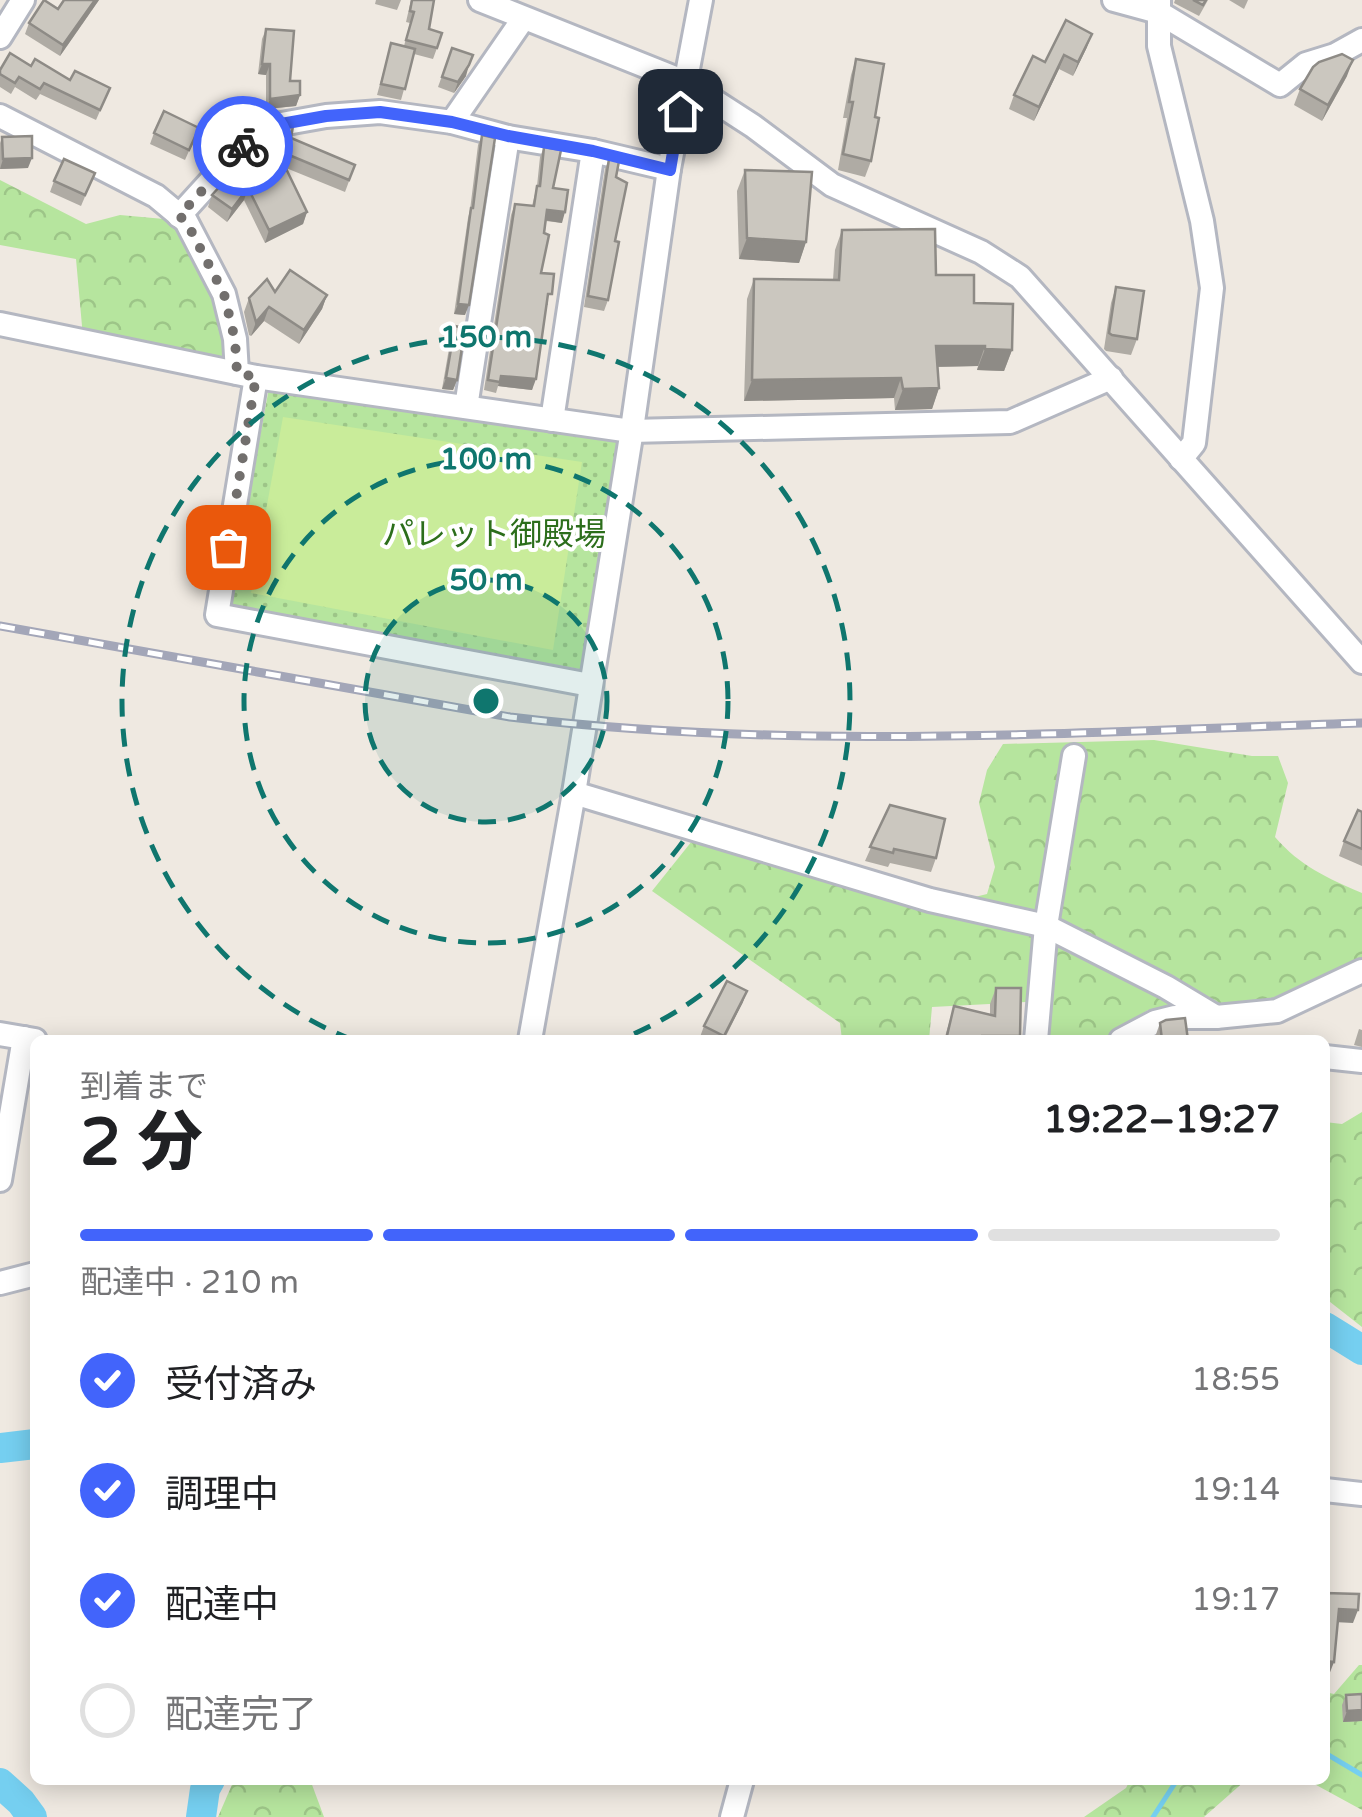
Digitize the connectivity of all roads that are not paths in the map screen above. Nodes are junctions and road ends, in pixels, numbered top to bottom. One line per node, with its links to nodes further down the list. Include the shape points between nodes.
1 (23, 0): 7 (street)
2 (480, 0): 6 (street)
3 (701, 0): 9 (street)
4 (1114, 0): 5 (street)
5 (1158, 6): 8 (street, via 1280,85 1306,64); 22 (street, via 1159,46 1212,288 1194,443)
6 (523, 19): 9 (street); 11 (street)
7 (0, 37)
8 (1362, 40)
9 (686, 82): 14 (street); 18 (street, via 832,185 981,252 1020,277)
10 (0, 116): 15 (street, via 156,196)
11 (452, 122): 12 (street); 15 (street, via 380,112 259,128)
12 (508, 136): 13 (street); 19 (street)
13 (593, 151): 14 (street); 20 (street)
14 (670, 170): 21 (street)
15 (179, 216): 17 (street, via 224,294)
16 (0, 324): 17 (street)
17 (246, 375): 19 (street); 24 (street, via 217,615)
18 (1112, 378): 21 (street, via 1010,422); 22 (street)
19 (466, 407): 20 (street)
20 (552, 420): 21 (street)
21 (631, 431): 24 (street)
22 (1181, 459): 23 (street)
23 (1362, 662)
24 (590, 685): 26 (street)
25 (1074, 756): 27 (street)
26 (574, 793): 27 (street, via 930,900); 31 (street)
27 (1046, 926): 29 (street); 32 (street)
28 (1362, 971): 29 (street, via 1277,1011)
29 (1216, 1017): 33 (street, via 1175,1017)
30 (0, 1034): 34 (street)
31 (531, 1035)
32 (1036, 1035)
33 (1130, 1035)
34 (30, 1040): 37 (street)
35 (1330, 1058): 36 (street)
36 (1362, 1061)
37 (0, 1180)
38 (30, 1275): 39 (street)
39 (0, 1283)
40 (1330, 1491): 41 (street)
41 (1362, 1494)
42 (741, 1785): 43 (street)
43 (732, 1817)

